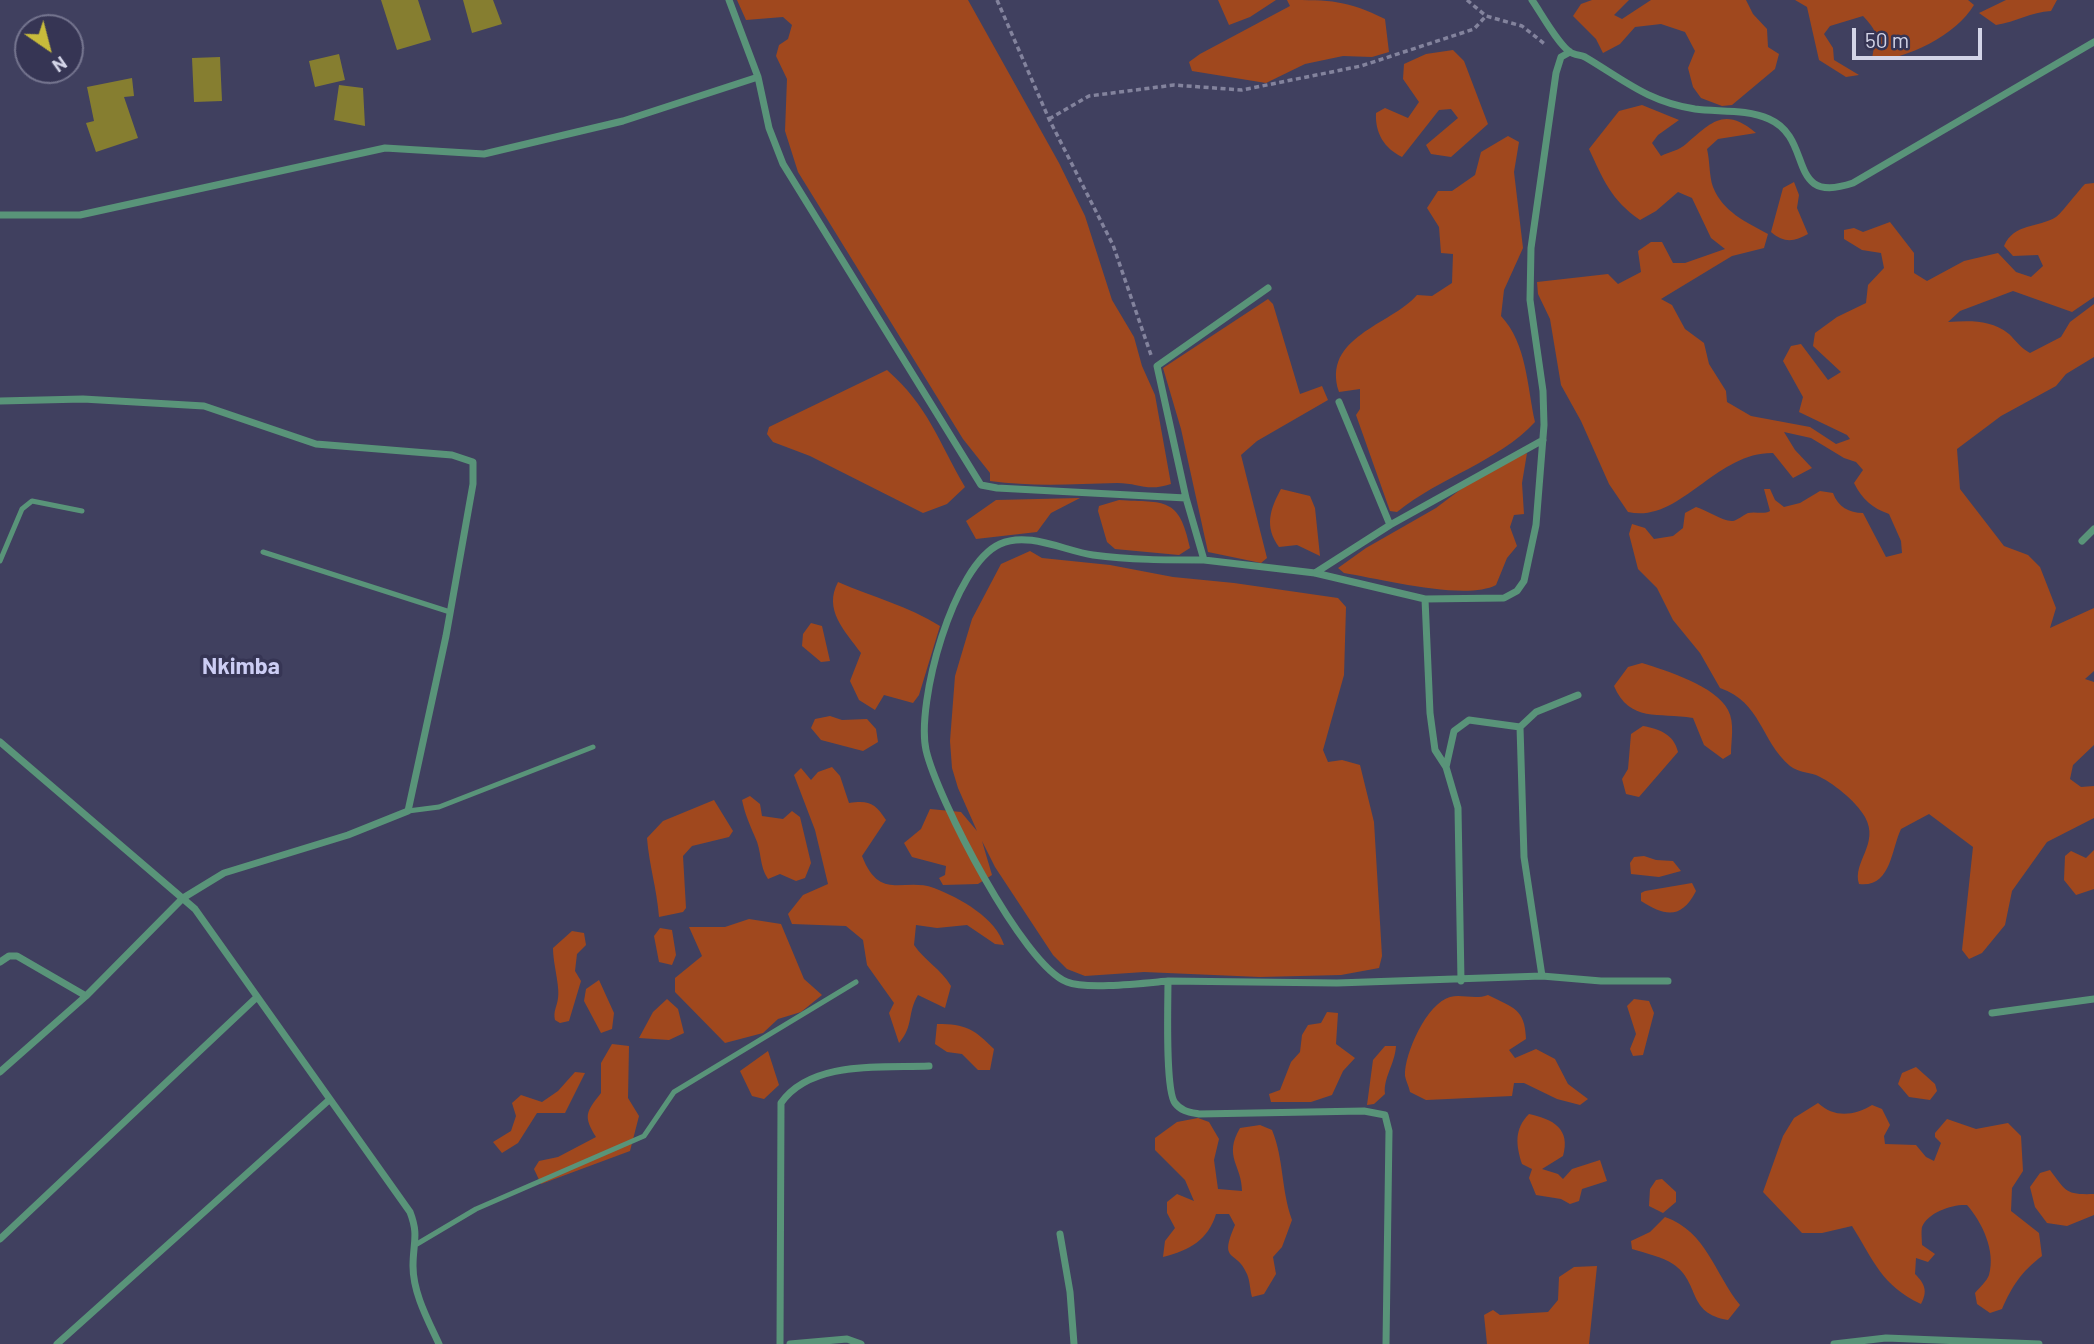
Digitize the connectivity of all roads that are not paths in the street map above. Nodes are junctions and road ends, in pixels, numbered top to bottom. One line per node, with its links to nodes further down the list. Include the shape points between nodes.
1 (729, 0): 5 (street)
2 (1532, 0): 4 (street)
3 (2094, 42): 4 (street, via 1853,183 1830,190 1811,181 1779,124 1749,114 1694,109 1654,99)
4 (1570, 52): 10 (street, via 1561,57 1556,73 1531,248 1530,300 1543,391)
5 (758, 77): 6 (street, via 622,121 484,154 385,148 80,215); 11 (street, via 769,128 783,164 981,485)
6 (0, 215)
7 (1268, 288): 11 (street, via 1157,366)
8 (0, 401): 21 (street, via 83,399 204,406 316,444 452,455 473,462)
9 (1339, 402): 13 (street)
10 (1543, 440): 13 (street); 20 (street, via 1536,525 1524,580 1517,591 1504,598)
11 (1186, 498): 17 (street)
12 (82, 511): 18 (lane, via 33,501 22,509)
13 (1390, 525): 19 (street)
14 (2094, 529): 15 (street)
15 (2082, 541)
16 (263, 552): 21 (lane)
17 (1205, 560): 19 (street); 31 (street, via 1094,555 1025,539 1000,544 977,563 964,586 940,644 926,702 926,748 938,791 1031,951 1068,983)
18 (0, 561)
19 (1315, 573): 20 (street)
20 (1424, 599): 26 (street, via 1430,713 1436,750)
21 (450, 612): 27 (street)
22 (1578, 695): 23 (street, via 1536,712)
23 (1520, 727): 26 (street, via 1469,720 1454,731); 30 (street, via 1524,857)
24 (0, 742): 28 (street)
25 (593, 747): 27 (lane, via 439,807)
26 (1446, 766): 32 (street, via 1458,808)
27 (408, 811): 28 (street, via 348,835 224,873)
28 (183, 898): 35 (street); 36 (street)
29 (0, 962): 35 (street, via 18,956)
30 (1542, 976): 32 (street); 33 (street)
31 (1168, 981): 32 (street); 52 (street, via 1172,1101 1182,1110 1199,1114 1364,1111 1385,1115 1390,1131)
32 (1461, 981)
33 (1668, 981)
34 (856, 982): 44 (lane, via 674,1092 644,1136 477,1209)
35 (86, 996): 40 (street)
36 (257, 997): 41 (street); 43 (street)
37 (2094, 999): 38 (street)
38 (1992, 1013)
39 (929, 1066): 48 (street, via 842,1070 802,1082 781,1103)
40 (0, 1072)
41 (329, 1100): 44 (street, via 410,1212); 46 (street)
42 (1060, 1234): 51 (street)
43 (0, 1239)
44 (417, 1244): 47 (street, via 413,1266 417,1294)
45 (1855, 1342): 53 (street); 54 (street, via 1927,1338)
46 (57, 1344)
47 (439, 1344)
48 (780, 1344)
49 (790, 1344): 50 (street, via 847,1339)
50 (861, 1344)
51 (1074, 1344)
52 (1386, 1344)
53 (1833, 1344)
54 (2039, 1344)

